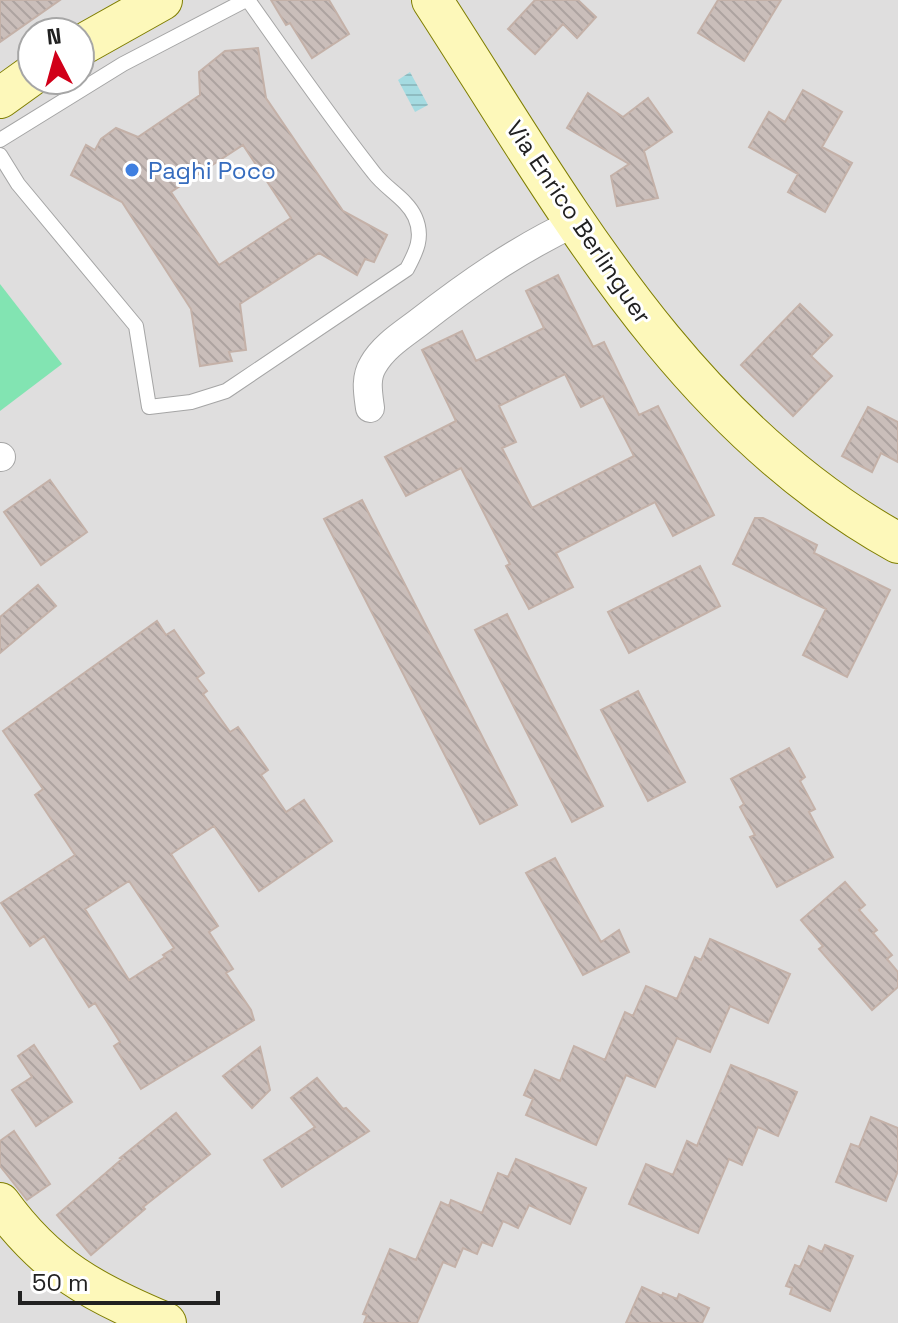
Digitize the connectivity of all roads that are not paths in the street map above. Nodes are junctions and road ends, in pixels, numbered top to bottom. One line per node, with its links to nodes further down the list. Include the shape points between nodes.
1 (162, 0): 4 (street)
2 (247, 0): 4 (lane); 6 (lane, via 336,125 415,216 419,232 418,249 407,269 226,391 149,407 136,326)
3 (432, 0): 7 (street, Via Enrico Berlinguer)
4 (107, 47): 5 (lane)
5 (0, 140)
6 (0, 155)
7 (576, 222): 8 (street, via 482,275 383,350 371,368); 9 (street, Via Enrico Berlinguer, via 652,328 741,427 867,526)
8 (370, 408)
9 (898, 543)
10 (0, 1203): 11 (street, via 48,1258 75,1279)
11 (166, 1323)

